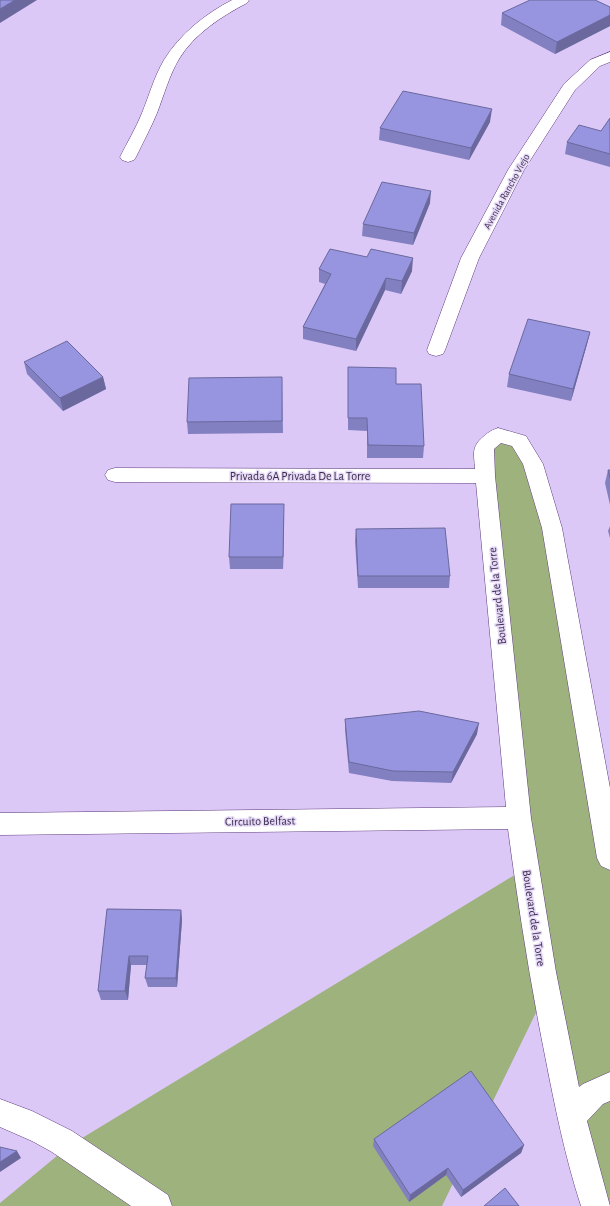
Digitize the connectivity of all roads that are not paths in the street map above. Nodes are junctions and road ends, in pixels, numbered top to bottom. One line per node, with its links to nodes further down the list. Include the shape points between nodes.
1 (242, 0): 3 (street, via 197,30 173,58)
2 (610, 56): 4 (street, Avenida Rancho Viejo, via 596,63 569,87 516,170 470,258)
3 (128, 158)
4 (436, 350)
5 (115, 475): 6 (street, Privada 6A Privada De La Torre)
6 (485, 476): 7 (street, Boulevard de la Torre); 9 (street, Boulevard de la Torre, via 484,447 498,435 519,440 533,464 552,528)
7 (519, 818): 8 (street, Circuito Belfast); 12 (street, Boulevard de la Torre, via 546,991)
8 (0, 824)
9 (610, 858)
10 (610, 1086): 12 (street, via 593,1094)
11 (0, 1113): 13 (street, via 20,1120 69,1146)
12 (571, 1116): 14 (street, Boulevard de la Torre)
13 (157, 1206)
14 (596, 1206)

